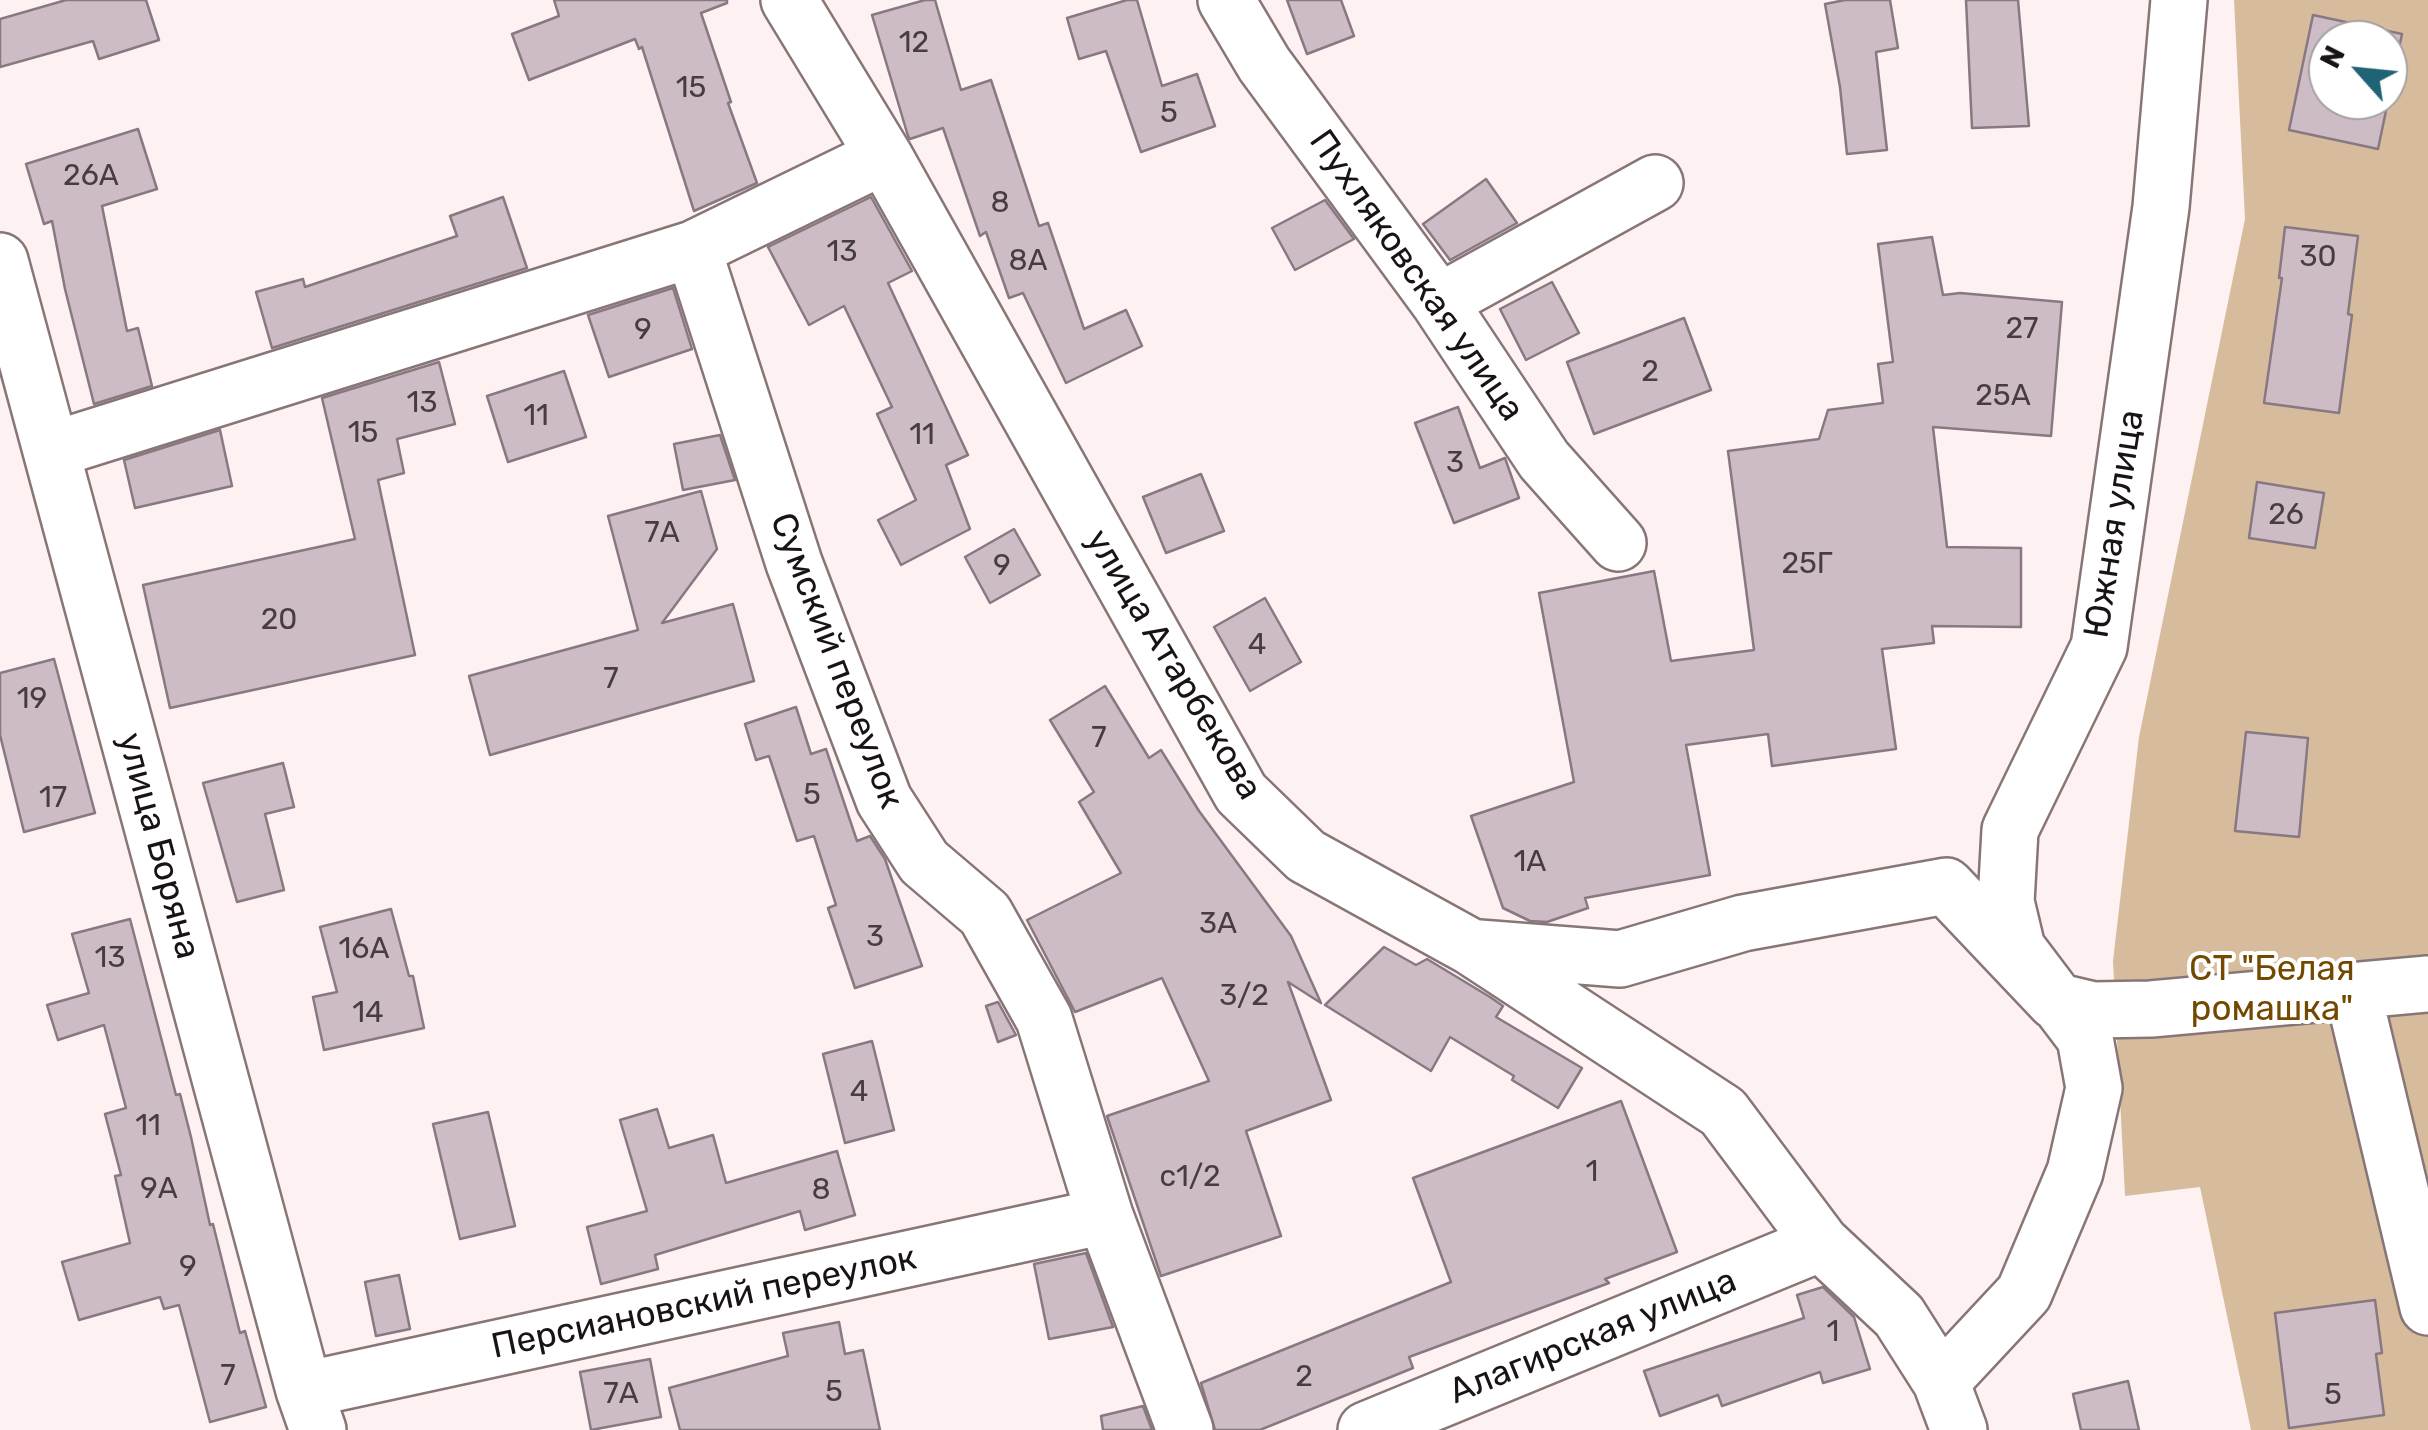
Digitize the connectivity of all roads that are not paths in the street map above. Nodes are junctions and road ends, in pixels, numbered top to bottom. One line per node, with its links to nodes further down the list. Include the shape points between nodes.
1 (790, 0): 4 (street, улица Атарбекова)
2 (1226, 0): 8 (street, Пухляковская улица, via 1264,64)
3 (2179, 0): 14 (street, Южная улица, via 2160,208 2099,647 2010,830 2006,902 2017,948)
4 (884, 156): 6 (street); 11 (street, улица Атарбекова, via 1240,793 1306,856)
5 (1656, 183): 8 (street)
6 (694, 249): 9 (street); 15 (street, Сумский переулок, via 794,563 884,800 924,862 986,914 1044,1019)
7 (0, 260): 9 (street, улица Боряна)
8 (1440, 302): 10 (street, Пухляковская улица, via 1544,460)
9 (52, 450): 19 (street, улица Боряна)
10 (1618, 543)
11 (1470, 947): 14 (street, via 1620,959 1743,923 1946,886); 16 (street, улица Атарбекова, via 1723,1112)
12 (2428, 984): 13 (street)
13 (2353, 992): 14 (street, via 2150,1009 2093,1010); 17 (street)
14 (2055, 1001): 18 (street, Южная улица, via 2084,1038 2094,1088 2076,1172 2024,1293)
15 (1104, 1216): 19 (street, Персиановский переулок); 20 (street, Сумский переулок)
16 (1821, 1243): 18 (street, Южная улица, via 1899,1316); 21 (street, Алагирская улица)
17 (2428, 1307)
18 (1950, 1406)
19 (312, 1410)
20 (1185, 1430)
21 (1366, 1430)

